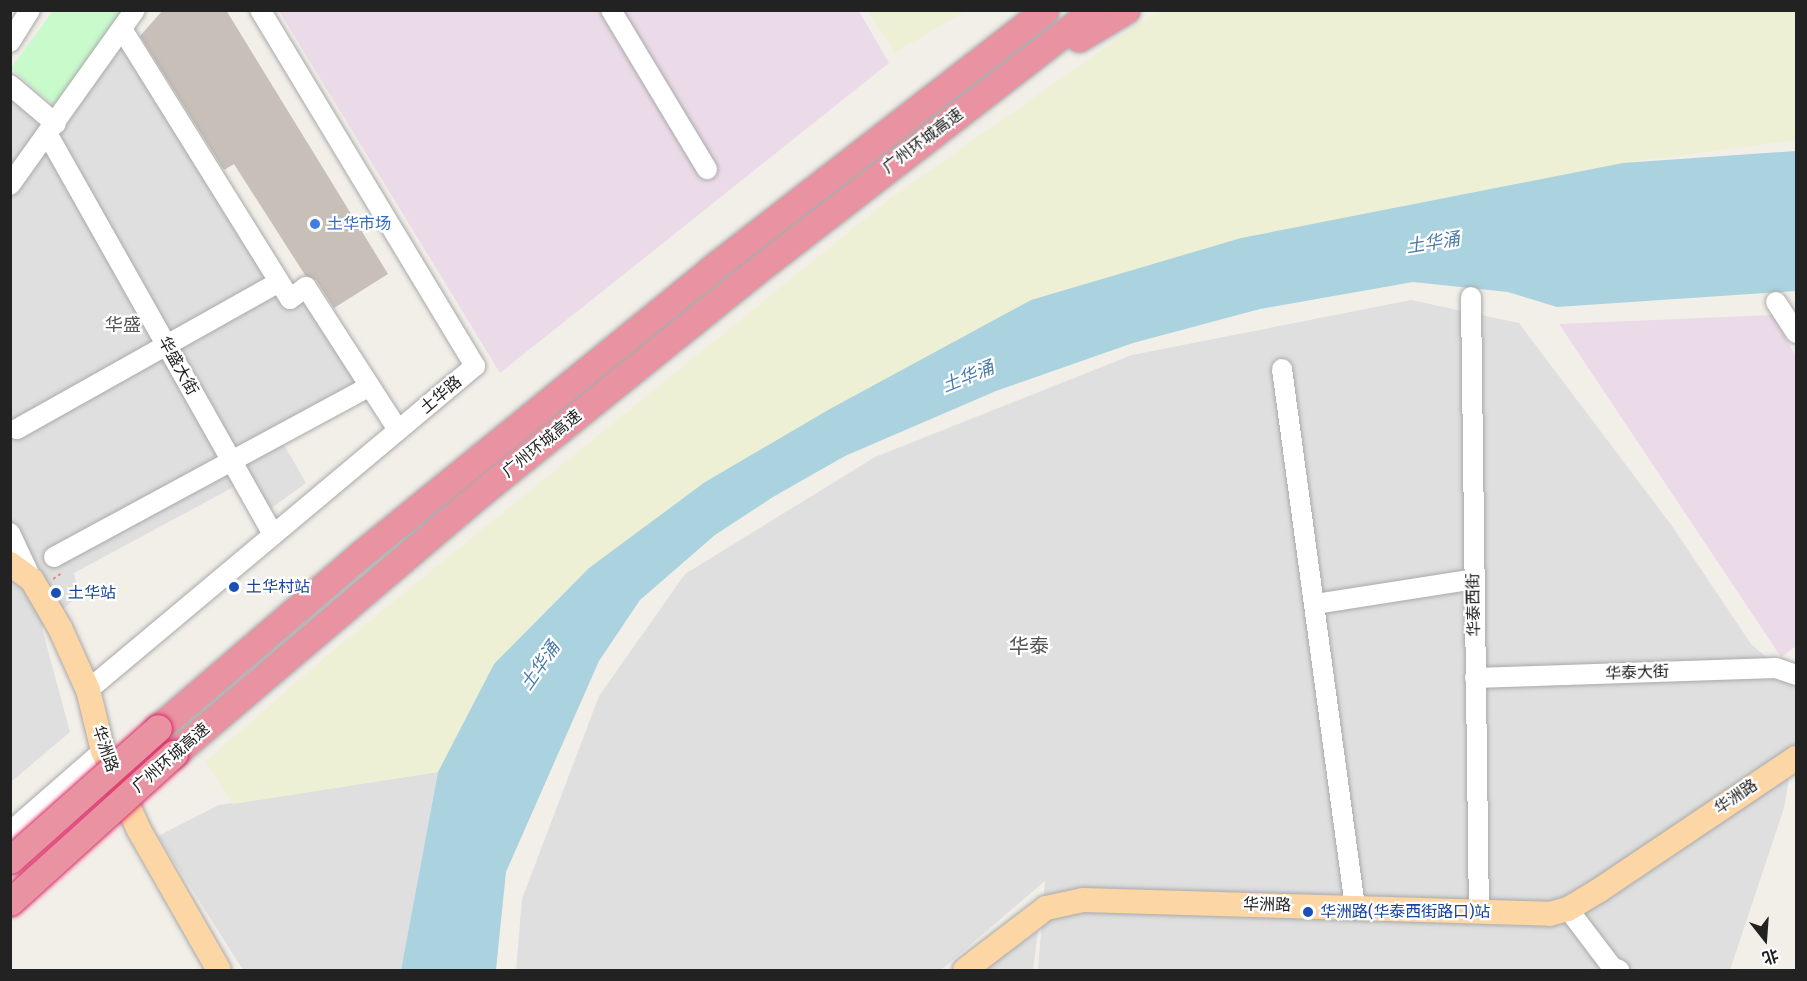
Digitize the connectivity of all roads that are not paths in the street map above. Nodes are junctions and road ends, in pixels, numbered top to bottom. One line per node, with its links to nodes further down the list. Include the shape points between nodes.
1 (30, 10): 10 (street)
2 (135, 10): 9 (street)
3 (260, 10): 25 (street, 土华路, via 475,366)
4 (611, 10): 15 (street)
5 (1031, 10): 13 (highway)
6 (1045, 10): 13 (highway, 广州环城高速)
7 (1094, 10): 14 (highway, 广州环城高速)
8 (1126, 10): 14 (highway, via 1030,68)
9 (122, 29): 12 (street); 17 (street)
10 (10, 42)
11 (10, 85): 12 (street)
12 (52, 129): 16 (street); 21 (street, 华盛大街)
13 (859, 152): 40 (highway, 广州环城高速, bridge, via 361,554)
14 (887, 168): 41 (highway, 广州环城高速, bridge, via 482,492 174,754)
15 (707, 169)
16 (10, 185)
17 (279, 282): 21 (street); 23 (street, via 290,299 306,287)
18 (1471, 297): 31 (street, 华泰西街)
19 (1776, 302): 20 (street)
20 (1797, 333)
21 (166, 346): 24 (street); 26 (street, 华盛大街)
22 (1282, 369): 33 (street)
23 (370, 386): 25 (street); 26 (street)
24 (17, 429)
25 (398, 430): 28 (street, 土华路)
26 (231, 461): 28 (street, 华盛大街); 29 (street)
27 (10, 533): 32 (street)
28 (273, 535): 36 (street, 土华路)
29 (54, 556)
30 (10, 564): 32 (main road, 华洲路)
31 (1474, 579): 33 (street); 35 (street, 华泰西街)
32 (32, 580): 36 (main road, 华洲路, via 69,645)
33 (1315, 604): 42 (street)
34 (1797, 675): 35 (street, 华泰大街, via 1776,668)
35 (1475, 678): 44 (street, 华泰西街)
36 (88, 690): 37 (main road, 华洲路)
37 (103, 751): 39 (street); 45 (main road, 华洲路, via 139,830)
38 (1797, 758): 43 (main road, 华洲路)
39 (10, 832)
40 (10, 860)
41 (10, 902)
42 (1355, 907): 44 (main road, 华洲路); 46 (main road, 华洲路, via 1067,902 1046,908)
43 (1568, 909): 44 (main road, 华洲路, via 1532,915); 47 (street, via 1612,967)
44 (1479, 913)
45 (219, 970)
46 (965, 970)
47 (1619, 970)

